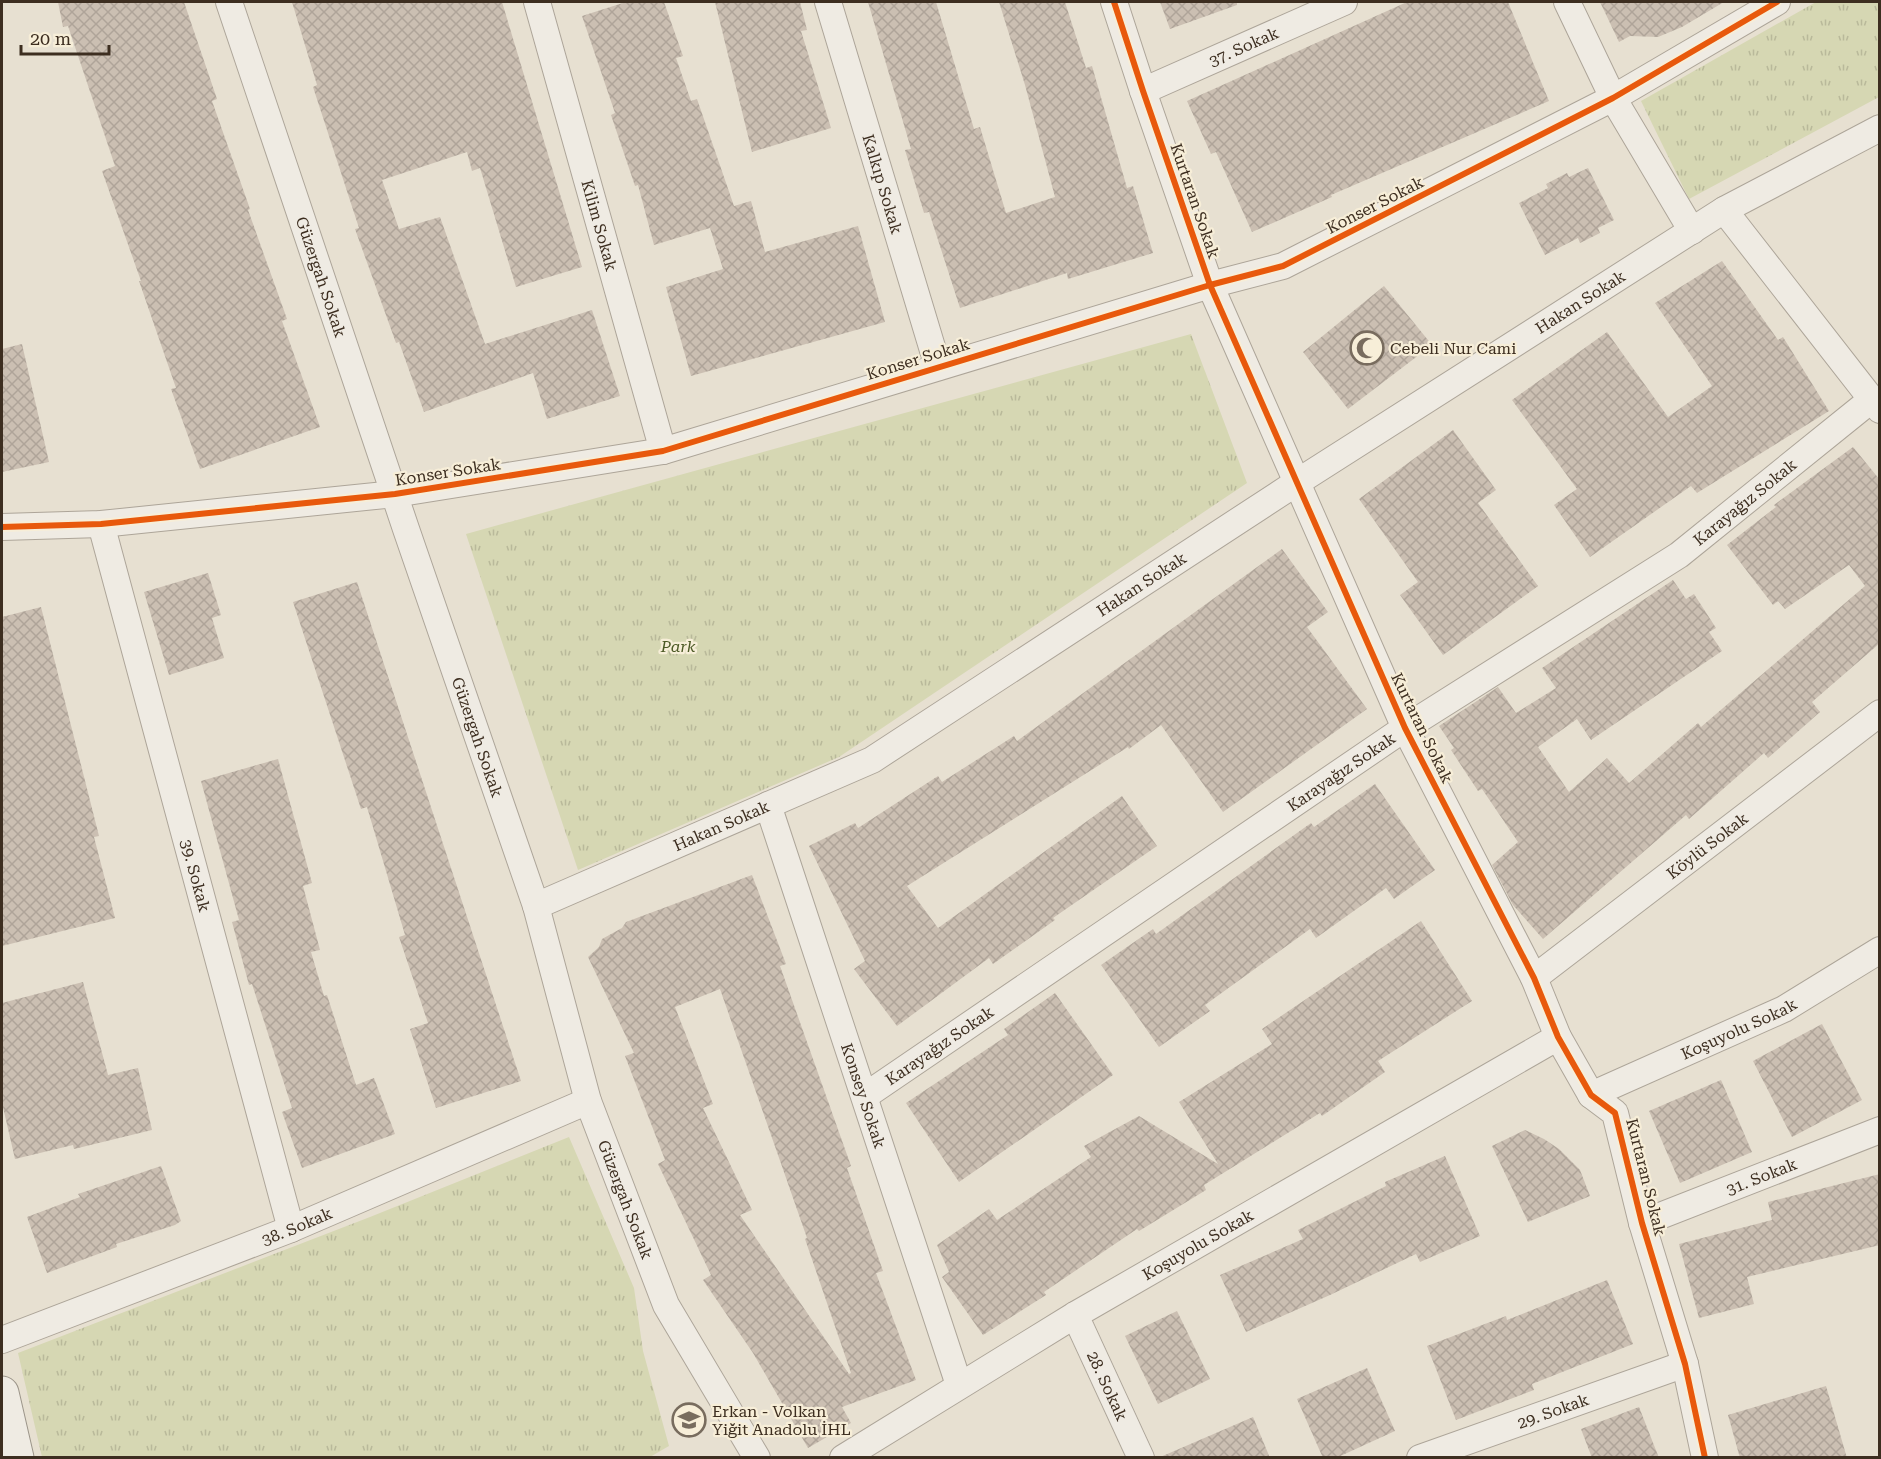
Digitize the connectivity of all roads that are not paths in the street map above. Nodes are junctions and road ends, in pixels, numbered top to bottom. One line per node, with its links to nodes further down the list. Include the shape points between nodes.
1 (229, 2): 18 (street, Güzergah Sokak)
2 (537, 2): 16 (street, Kilim Sokak)
3 (828, 2): 14 (street, Kalkıp Sokak)
4 (1114, 2): 8 (street, Kurtaran Sokak)
5 (1344, 2): 8 (street, 37. Sokak)
6 (1567, 2): 9 (street)
7 (1777, 2): 9 (street, Konser Sokak)
8 (1143, 92): 13 (street, Kurtaran Sokak)
9 (1613, 98): 12 (street); 13 (street, Konser Sokak, via 1283,266)
10 (1880, 128): 11 (street, Hakan Sokak)
11 (1724, 210): 12 (street, Hakan Sokak); 15 (street)
12 (1692, 231): 17 (street, Hakan Sokak)
13 (1210, 285): 14 (street, Konser Sokak); 17 (street, Kurtaran Sokak)
14 (938, 367): 16 (street, Konser Sokak)
15 (1875, 405): 22 (street, Karayağız Sokak, via 1679,555)
16 (663, 451): 18 (street, Konser Sokak)
17 (1296, 483): 22 (street, Kurtaran Sokak); 23 (street, Hakan Sokak, via 872,760)
18 (395, 494): 19 (street, Konser Sokak); 24 (street, Güzergah Sokak)
19 (101, 524): 20 (street, Konser Sokak); 33 (street, 39. Sokak)
20 (2, 527)
21 (1880, 713): 26 (street, Köylü Sokak)
22 (1405, 728): 26 (street, Kurtaran Sokak); 29 (street, Karayağız Sokak)
23 (768, 805): 24 (street, Hakan Sokak); 29 (street, Konsey Sokak)
24 (537, 906): 30 (street, Güzergah Sokak)
25 (1880, 950): 28 (street, Koşuyolu Sokak, via 1784,1009)
26 (1534, 978): 27 (street, Kurtaran Sokak)
27 (1558, 1037): 28 (street, Kurtaran Sokak); 34 (street, Koşuyolu Sokak)
28 (1592, 1095): 32 (street, Kurtaran Sokak, via 1615,1113)
29 (866, 1096): 37 (street, Konsey Sokak)
30 (588, 1101): 33 (street, 38. Sokak); 40 (street, Güzergah Sokak, via 666,1305)
31 (1880, 1130): 32 (street, 31. Sokak)
32 (1642, 1223): 36 (street, Kurtaran Sokak)
33 (291, 1229): 35 (street, 38. Sokak)
34 (1075, 1315): 37 (street, Koşuyolu Sokak); 42 (street, 28. Sokak)
35 (2, 1340)
36 (1685, 1364): 43 (street, 29. Sokak); 44 (street, Kurtaran Sokak)
37 (959, 1385): 41 (street, Koşuyolu Sokak)
38 (2, 1393): 39 (main road)
39 (17, 1458)
40 (757, 1458)
41 (843, 1458)
42 (1142, 1458)
43 (1420, 1458)
44 (1705, 1458)

